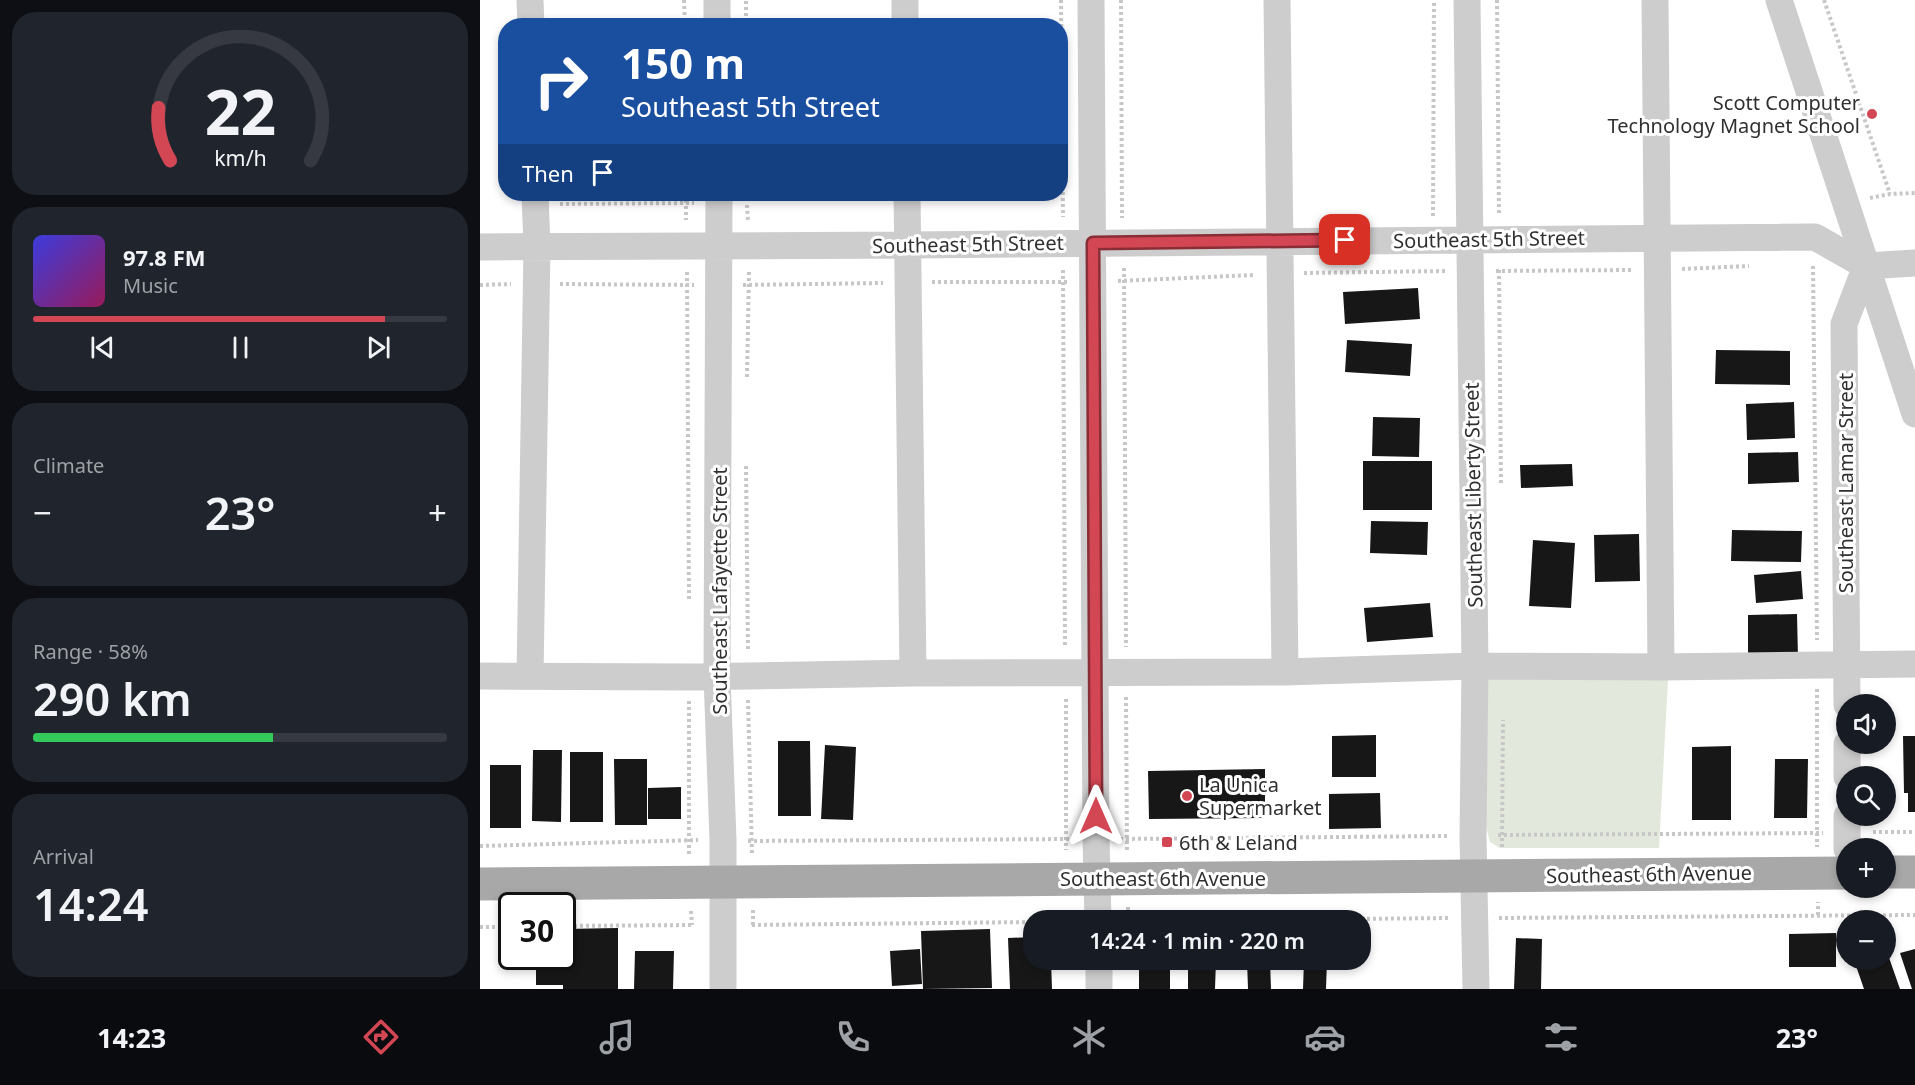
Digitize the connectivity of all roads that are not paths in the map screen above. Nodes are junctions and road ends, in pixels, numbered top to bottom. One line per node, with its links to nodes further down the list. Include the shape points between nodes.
1 (530, 0): 9 (street)
2 (717, 0): 10 (street)
3 (905, 0): 11 (street)
4 (1091, 0): 18 (street)
5 (1276, 0): 17 (street)
6 (1467, 0): 16 (street, Southeast Liberty Street)
7 (1655, 0): 15 (street)
8 (1779, 0): 24 (street)
9 (531, 18)
10 (717, 18)
11 (905, 18)
12 (535, 201): 22 (street)
13 (719, 201): 20 (street, Southeast Lafayette Street)
14 (907, 201): 19 (street)
15 (1656, 237): 16 (street, Southeast 5th Street); 24 (street, Southeast 5th Street, via 1815,237); 29 (street)
16 (1470, 239): 17 (street, Southeast 5th Street); 28 (street, Southeast Liberty Street)
17 (1278, 241): 18 (street, Southeast 5th Street); 30 (street)
18 (1093, 243): 19 (street, Southeast 5th Street); 32 (street)
19 (908, 245): 20 (street, Southeast 5th Street); 31 (street)
20 (719, 246): 22 (street, Southeast 5th Street); 35 (street, Southeast Lafayette Street)
21 (480, 247): 22 (street, Southeast 5th Street)
22 (537, 247): 34 (street)
23 (1915, 263): 24 (street)
24 (1866, 266): 25 (street); 26 (street, Southeast Lamar Street, via 1844,324)
25 (1915, 414)
26 (1847, 664): 27 (street); 29 (street); 36 (street, Southeast Lamar Street)
27 (1915, 664)
28 (1475, 666): 29 (street); 30 (street); 40 (street, Southeast Liberty Street)
29 (1661, 667)
30 (1285, 672): 32 (street)
31 (913, 673): 32 (street); 35 (street)
32 (1096, 673): 41 (street, via 1096,839)
33 (480, 676): 34 (street)
34 (530, 676): 35 (street)
35 (717, 676): 42 (street, Southeast Lafayette Street)
36 (1847, 694)
37 (1896, 872): 38 (main road)
38 (1915, 872)
39 (1832, 873): 40 (main road, Southeast 6th Avenue)
40 (1474, 876): 41 (main road, Southeast 6th Avenue); 48 (street, Southeast Liberty Street)
41 (1112, 878): 42 (main road, Southeast 6th Avenue); 44 (street)
42 (724, 882): 43 (main road, Southeast 6th Avenue); 46 (street, Southeast Lafayette Street)
43 (480, 884)
44 (1102, 910)
45 (1099, 970): 47 (street)
46 (723, 989)
47 (1099, 989)
48 (1476, 989)

